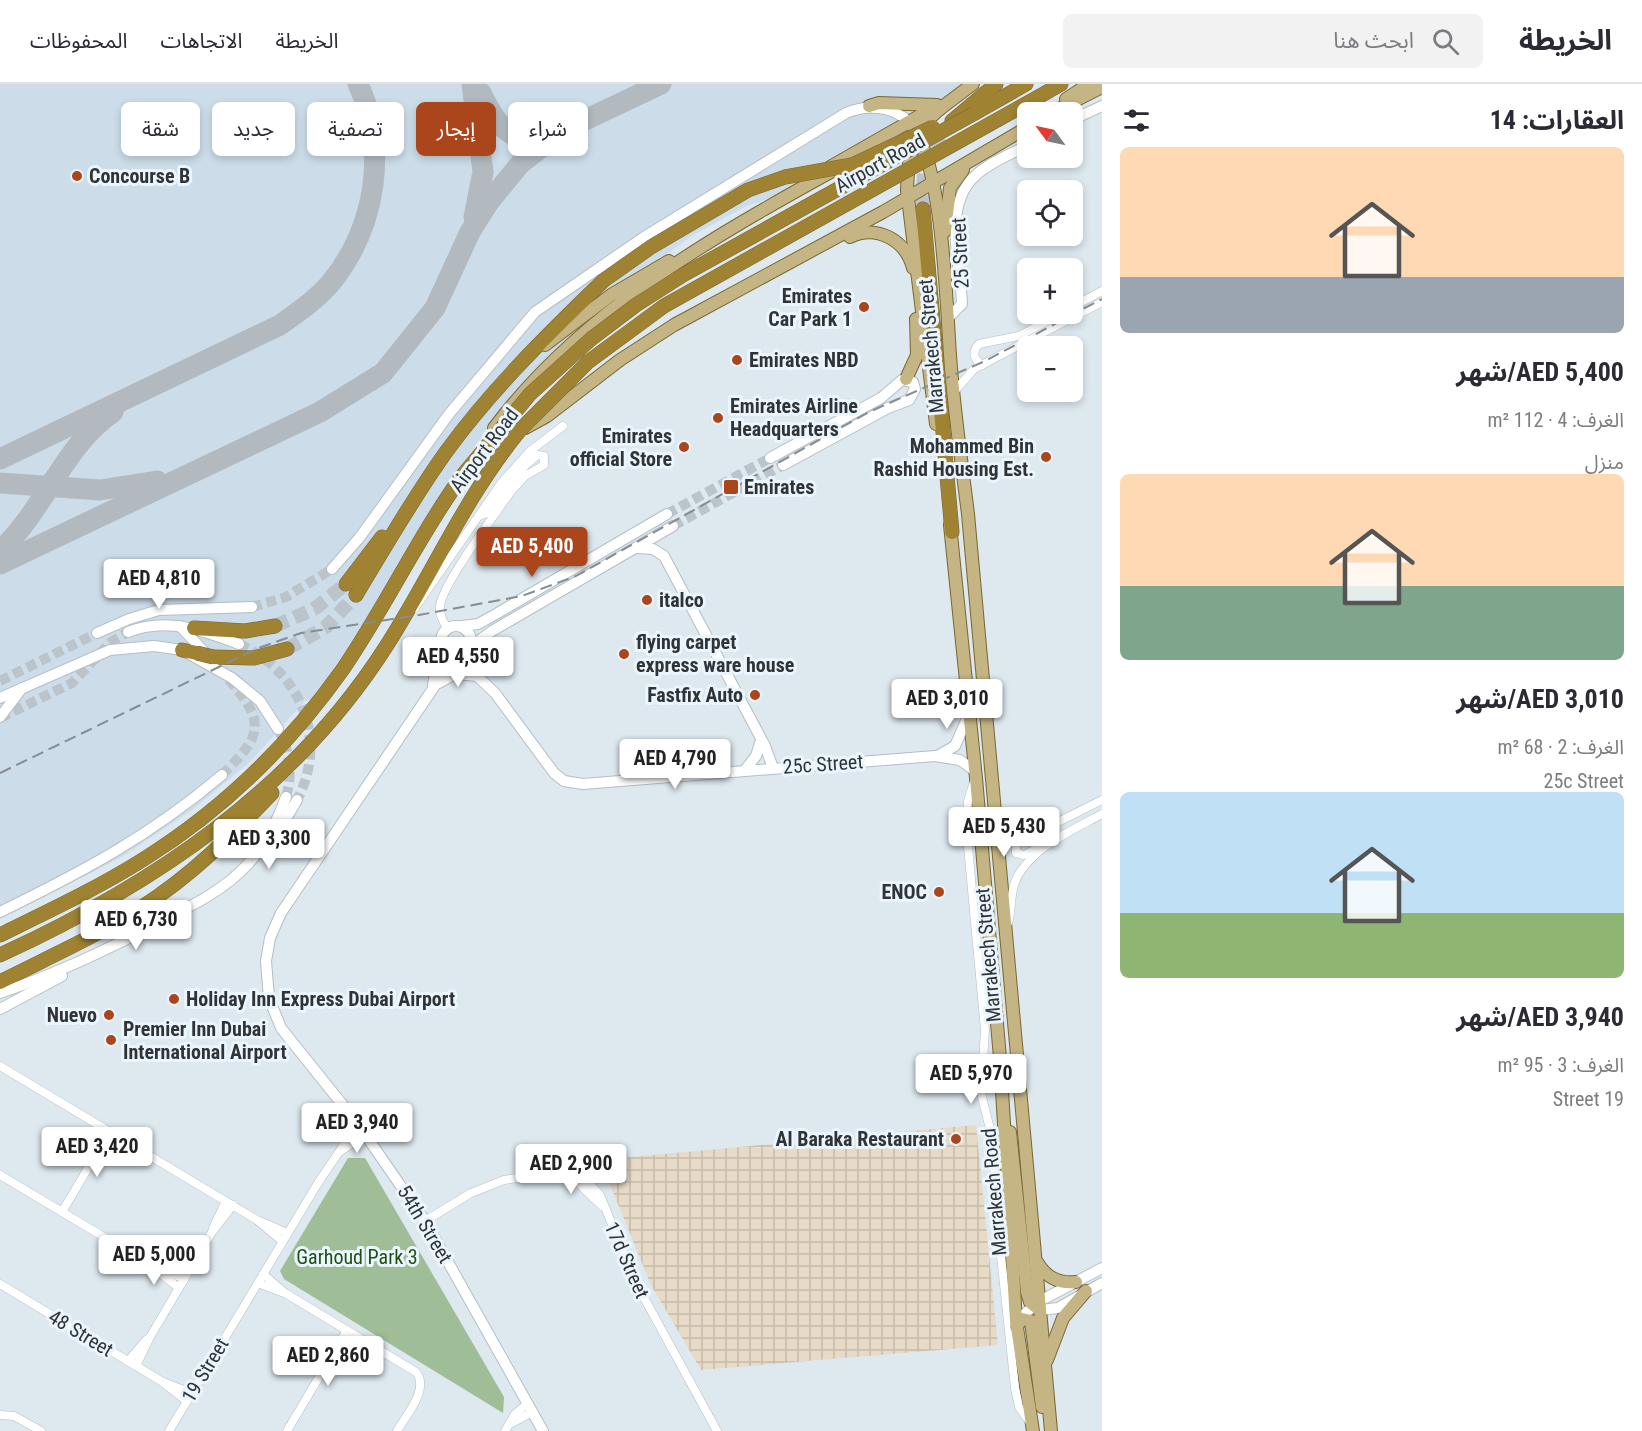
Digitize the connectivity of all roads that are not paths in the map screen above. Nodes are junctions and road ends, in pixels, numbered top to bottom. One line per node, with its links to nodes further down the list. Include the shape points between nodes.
1 (972, 84): 11 (main road); 19 (main road, via 932,116)
2 (996, 84): 16 (highway)
3 (1026, 84): 14 (highway, Airport Road)
4 (1061, 84): 48 (highway, Airport Road, bridge, via 664,306 588,362)
5 (1089, 84): 8 (main road)
6 (1102, 87): 9 (main road)
7 (1102, 96): 10 (main road)
8 (1066, 102)
9 (1073, 102)
10 (1083, 104)
11 (938, 105): 12 (main road); 17 (main road)
12 (869, 106): 17 (street, via 898,113); 58 (street, via 840,116 644,237 539,308 480,374)
13 (1102, 106): 15 (street)
14 (975, 113): 43 (highway, bridge, via 937,125 852,165 785,177 748,190 651,247 603,281); 52 (highway, Airport Road, bridge, via 636,305 530,394)
15 (1083, 115)
16 (952, 120)
17 (909, 122): 19 (main road, Marrakech Street); 26 (main road, via 832,166)
18 (1017, 134): 22 (main road)
19 (919, 139): 21 (main road); 23 (main road, Marrakech Street)
20 (1017, 151): 37 (street, 25 Street, via 982,170 960,199 956,217 962,304)
21 (912, 156): 23 (main road); 24 (main road); 26 (main road, via 893,147 876,148)
22 (974, 160): 25 (main road); 29 (main road, via 950,188)
23 (929, 171): 25 (main road, Marrakech Street)
24 (907, 181): 27 (main road); 32 (main road, via 885,203 779,262)
25 (933, 183): 27 (main road); 29 (main road, Marrakech Street)
26 (804, 187): 31 (main road)
27 (908, 198): 30 (main road); 45 (main road)
28 (923, 209): 56 (highway)
29 (942, 244): 37 (main road, Marrakech Street)
30 (815, 249): 32 (main road); 34 (main road, via 830,247 861,233 876,232 890,237 910,258)
31 (685, 257): 43 (main road, via 660,264 618,290); 52 (main road, via 622,300 547,365 504,415)
32 (742, 289): 48 (main road, via 640,346 547,416)
33 (1102, 291): 35 (street)
34 (916, 300): 44 (main road, via 917,355); 45 (main road, via 924,364)
35 (1083, 301)
36 (1102, 302): 40 (street)
37 (948, 318): 46 (main road, Marrakech Street)
38 (1042, 324): 39 (street)
39 (1030, 330): 40 (street); 42 (street, via 1008,340 979,344 974,358)
40 (1038, 336)
41 (1017, 347): 42 (street)
42 (982, 365): 46 (street, via 966,376)
43 (515, 372): 49 (highway)
44 (906, 379): 50 (street, via 882,398); 51 (street, via 915,385 909,400)
45 (930, 379): 56 (main road, Marrakech Street, via 944,503)
46 (953, 393): 95 (main road, Marrakech Street, via 968,514)
47 (563, 426): 54 (street, via 515,466)
48 (521, 429): 63 (highway, Airport Road, via 466,506)
49 (446, 452): 59 (highway); 60 (highway)
50 (770, 458)
51 (783, 465)
52 (462, 476): 100 (highway, Airport Road, via 343,668 265,762 209,812 152,854)
53 (667, 514): 66 (street, via 496,615 478,624)
54 (479, 516): 63 (street, via 426,595); 68 (street, via 487,513 524,466 537,455 544,456 544,465 525,476 512,490 449,585 440,605)
55 (673, 526): 57 (street)
56 (952, 532): 82 (main road, Marrakech Street)
57 (638, 548): 73 (street); 85 (street, via 654,549 664,556)
58 (332, 569)
59 (345, 584)
60 (356, 595)
61 (252, 607): 62 (street, via 167,609)
62 (133, 617): 64 (street); 69 (street)
63 (400, 625): 86 (highway, Airport Road, via 358,687)
64 (147, 626): 67 (street); 70 (street)
65 (275, 626): 67 (highway, via 244,631)
66 (462, 626): 68 (street); 73 (street, via 470,635)
67 (187, 627): 72 (street); 77 (street)
68 (447, 628): 71 (street)
69 (97, 633)
70 (128, 633)
71 (440, 643): 76 (street, via 444,651); 79 (street, 54th Street)
72 (239, 644)
73 (469, 648): 76 (street); 78 (street, 25c Street)
74 (287, 649): 77 (highway, via 254,658)
75 (182, 650): 77 (highway, bridge); 80 (street, via 140,646 110,650); 84 (street, via 250,691)
76 (456, 656): 78 (street, 25c Street); 79 (street, 54th Street)
77 (214, 661)
78 (478, 675): 79 (street, via 455,674); 89 (street, 25c Street, via 554,773 570,783)
79 (433, 687): 110 (street, 54th Street, via 281,913 267,952 269,998 281,1028)
80 (22, 688): 81 (street); 83 (street)
81 (0, 698)
82 (969, 714): 87 (street, via 955,746); 91 (main road, Marrakech Street)
83 (0, 717)
84 (278, 729)
85 (761, 740): 88 (street); 89 (street, via 756,756)
86 (310, 743): 101 (highway, Airport Road, via 246,806 190,850 116,897); 105 (highway, via 297,765 261,804 176,883 106,929)
87 (935, 756): 88 (street, 25c Street); 91 (street, 25c Street, via 960,760)
88 (773, 768): 89 (street, 25c Street)
89 (745, 770)
90 (222, 775): 98 (street, via 127,846)
91 (976, 775): 109 (main road, Marrakech Street); 146 (street, Marrakech Road, via 966,825 985,1030 981,1093 992,1137 1015,1388 1019,1407)
92 (292, 799): 102 (street, via 262,847 234,877 203,900)
93 (1102, 800): 96 (street)
94 (1102, 814): 97 (street)
95 (995, 820): 96 (street, via 1010,832 1024,836); 99 (main road, Marrakech Street)
96 (1053, 825): 97 (street, via 1037,837 1016,842 1014,850 1024,855)
97 (1059, 838): 99 (street, via 1019,873)
98 (0, 912)
99 (1005, 928): 121 (main road, Marrakech Street)
100 (0, 935)
101 (31, 941): 103 (highway, Airport Road); 104 (highway)
102 (106, 950): 106 (street); 107 (street)
103 (0, 956)
104 (0, 963)
105 (0, 982)
106 (0, 993)
107 (0, 1009)
108 (0, 1066): 111 (street)
109 (1003, 1120): 133 (main road, via 1012,1138 1027,1292); 134 (main road, Marrakech Street)
110 (358, 1124): 112 (street, 54th Street); 113 (street, 19 Street)
111 (110, 1131): 115 (street); 116 (street)
112 (365, 1134): 113 (street, 19 Street); 118 (street, 54th Street)
113 (335, 1156): 119 (street, 19 Street)
114 (0, 1175): 116 (street)
115 (230, 1203): 117 (street); 125 (street)
116 (62, 1212): 122 (street)
117 (257, 1220): 119 (street); 120 (street)
118 (425, 1221): 143 (street, 54th Street); 153 (street, 17d Street, via 487,1186 538,1174 566,1172 584,1178 596,1188 636,1283)
119 (287, 1233): 120 (street, 19 Street)
120 (282, 1241): 124 (street, 19 Street)
121 (1036, 1260): 126 (main road, via 1054,1279); 133 (main road, Marrakech Street)
122 (146, 1262): 125 (street); 130 (street)
123 (1102, 1268): 126 (street)
124 (262, 1274): 127 (street, 19 Street); 132 (street)
125 (184, 1279): 130 (street)
126 (1076, 1282): 133 (street)
127 (258, 1283): 132 (street); 141 (street, 19 Street)
128 (1102, 1283): 131 (street)
129 (0, 1284): 137 (street, 48 Street)
130 (179, 1288): 136 (street)
131 (1086, 1291): 133 (street, via 1058,1308); 139 (main road, via 1063,1318)
132 (285, 1293): 135 (street)
133 (1038, 1305): 134 (street); 139 (main road, Marrakech Street)
134 (1016, 1324): 145 (main road, via 1022,1319 1031,1321 1041,1404); 146 (main road, Marrakech Street)
135 (347, 1330): 150 (street); 151 (street, via 420,1376 420,1390)
136 (150, 1337): 137 (street); 138 (street)
137 (128, 1361): 138 (street, 48 Street)
138 (136, 1366): 140 (street, 48 Street)
139 (1045, 1367): 145 (main road, Marrakech Street)
140 (161, 1381): 141 (street, 48 Street); 142 (street, 48 Street)
141 (191, 1393): 142 (street, 19 Street)
142 (187, 1401): 149 (street, 19 Street)
143 (530, 1408): 147 (street, via 515,1414); 152 (street, 54th Street)
144 (0, 1415): 148 (street, via 14,1416)
145 (1051, 1426)
146 (1032, 1428)
147 (506, 1430)
148 (41, 1431)
149 (169, 1431)
150 (287, 1431)
151 (397, 1431)
152 (543, 1431)
153 (717, 1431)

